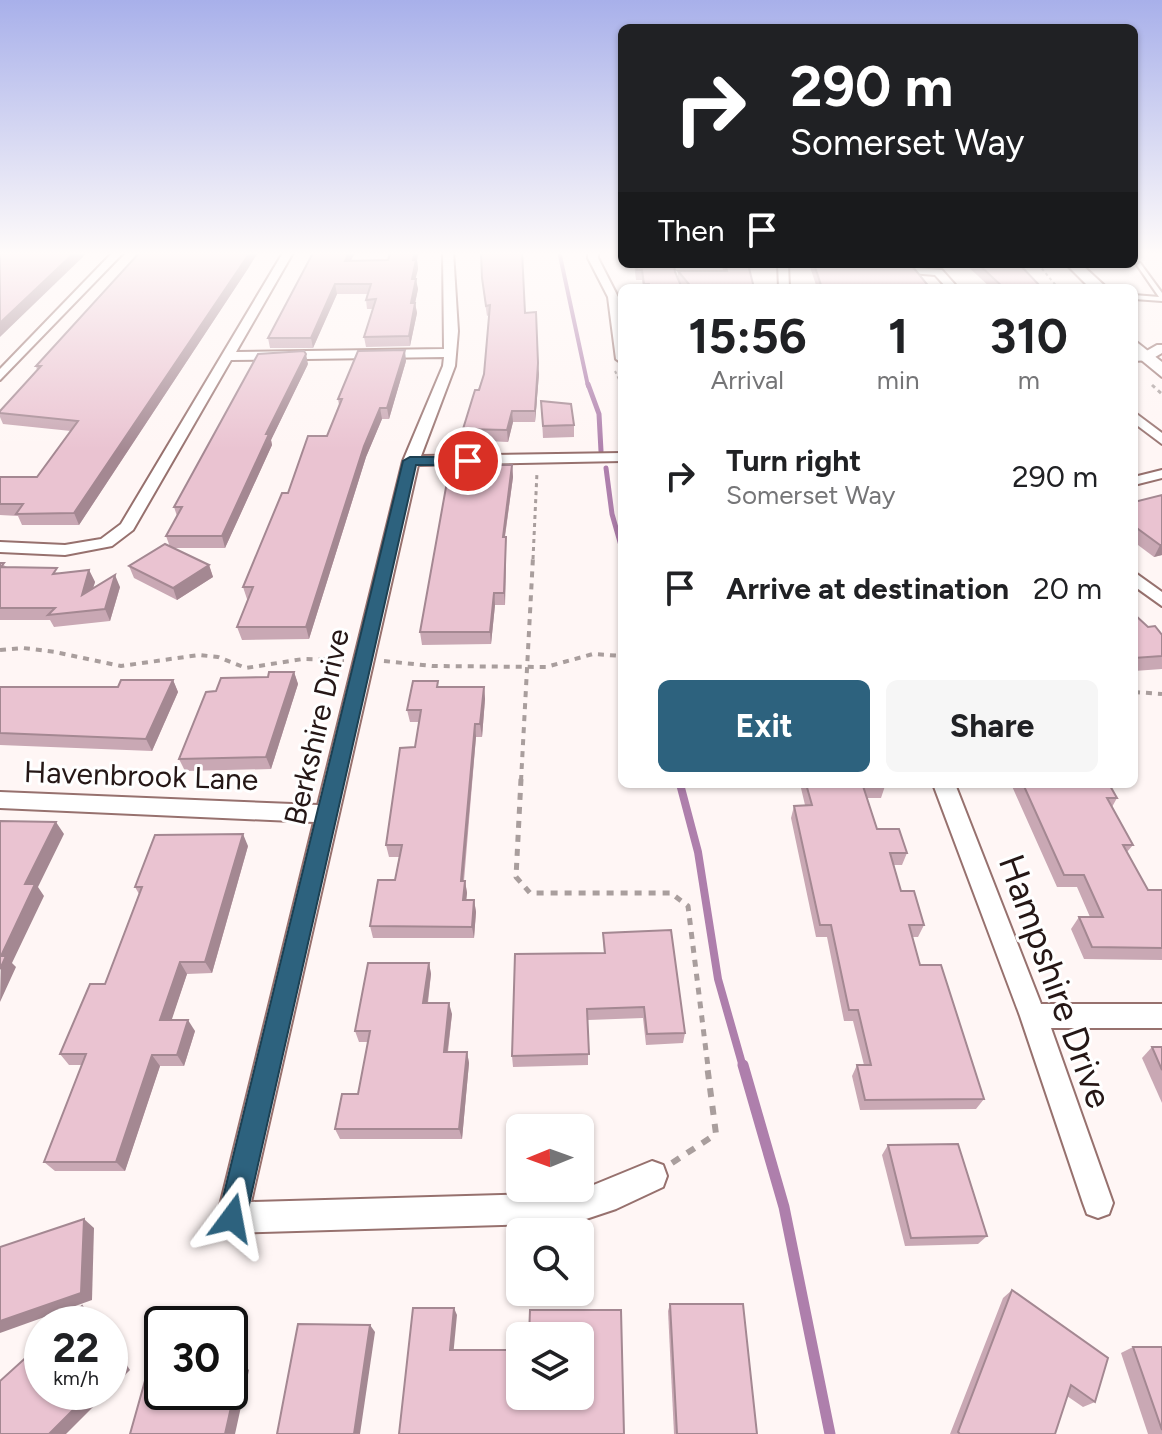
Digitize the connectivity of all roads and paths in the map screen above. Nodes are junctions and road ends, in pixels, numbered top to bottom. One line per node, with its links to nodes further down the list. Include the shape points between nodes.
1 (56, 318): 8 (street)
2 (249, 318): 6 (street)
3 (450, 318): 5 (street, Berkshire Drive)
4 (1147, 347): 7 (main road)
5 (451, 353): 6 (street); 12 (street, Berkshire Drive, via 440,394)
6 (227, 356): 16 (street, via 127,527 106,543 65,550)
7 (1162, 372)
8 (0, 376)
9 (1138, 419): 10 (street)
10 (1162, 440)
11 (618, 457): 12 (street)
12 (410, 461): 28 (street, Berkshire Drive)
13 (545, 468): 23 (path, via 536,473)
14 (1162, 474): 15 (street)
15 (1138, 480)
16 (0, 547)
17 (1138, 580): 18 (street)
18 (1162, 601)
19 (0, 650): 21 (path, via 55,652 121,666 199,655 246,668 303,659)
20 (618, 656): 23 (path, via 593,654 560,666)
21 (346, 660)
22 (378, 660): 23 (path)
23 (526, 666): 31 (path, via 518,883 530,893 671,893 688,906 716,1134)
24 (1138, 692): 25 (path)
25 (1162, 694)
26 (946, 788): 29 (street, Hampshire Drive)
27 (0, 800): 28 (street, Havenbrook Lane)
28 (328, 814): 31 (street, Berkshire Drive, via 232,1218 574,1208)
29 (1033, 1016): 30 (street); 32 (street, Hampshire Drive)
30 (1162, 1016)
31 (652, 1176)
32 (1098, 1203)

